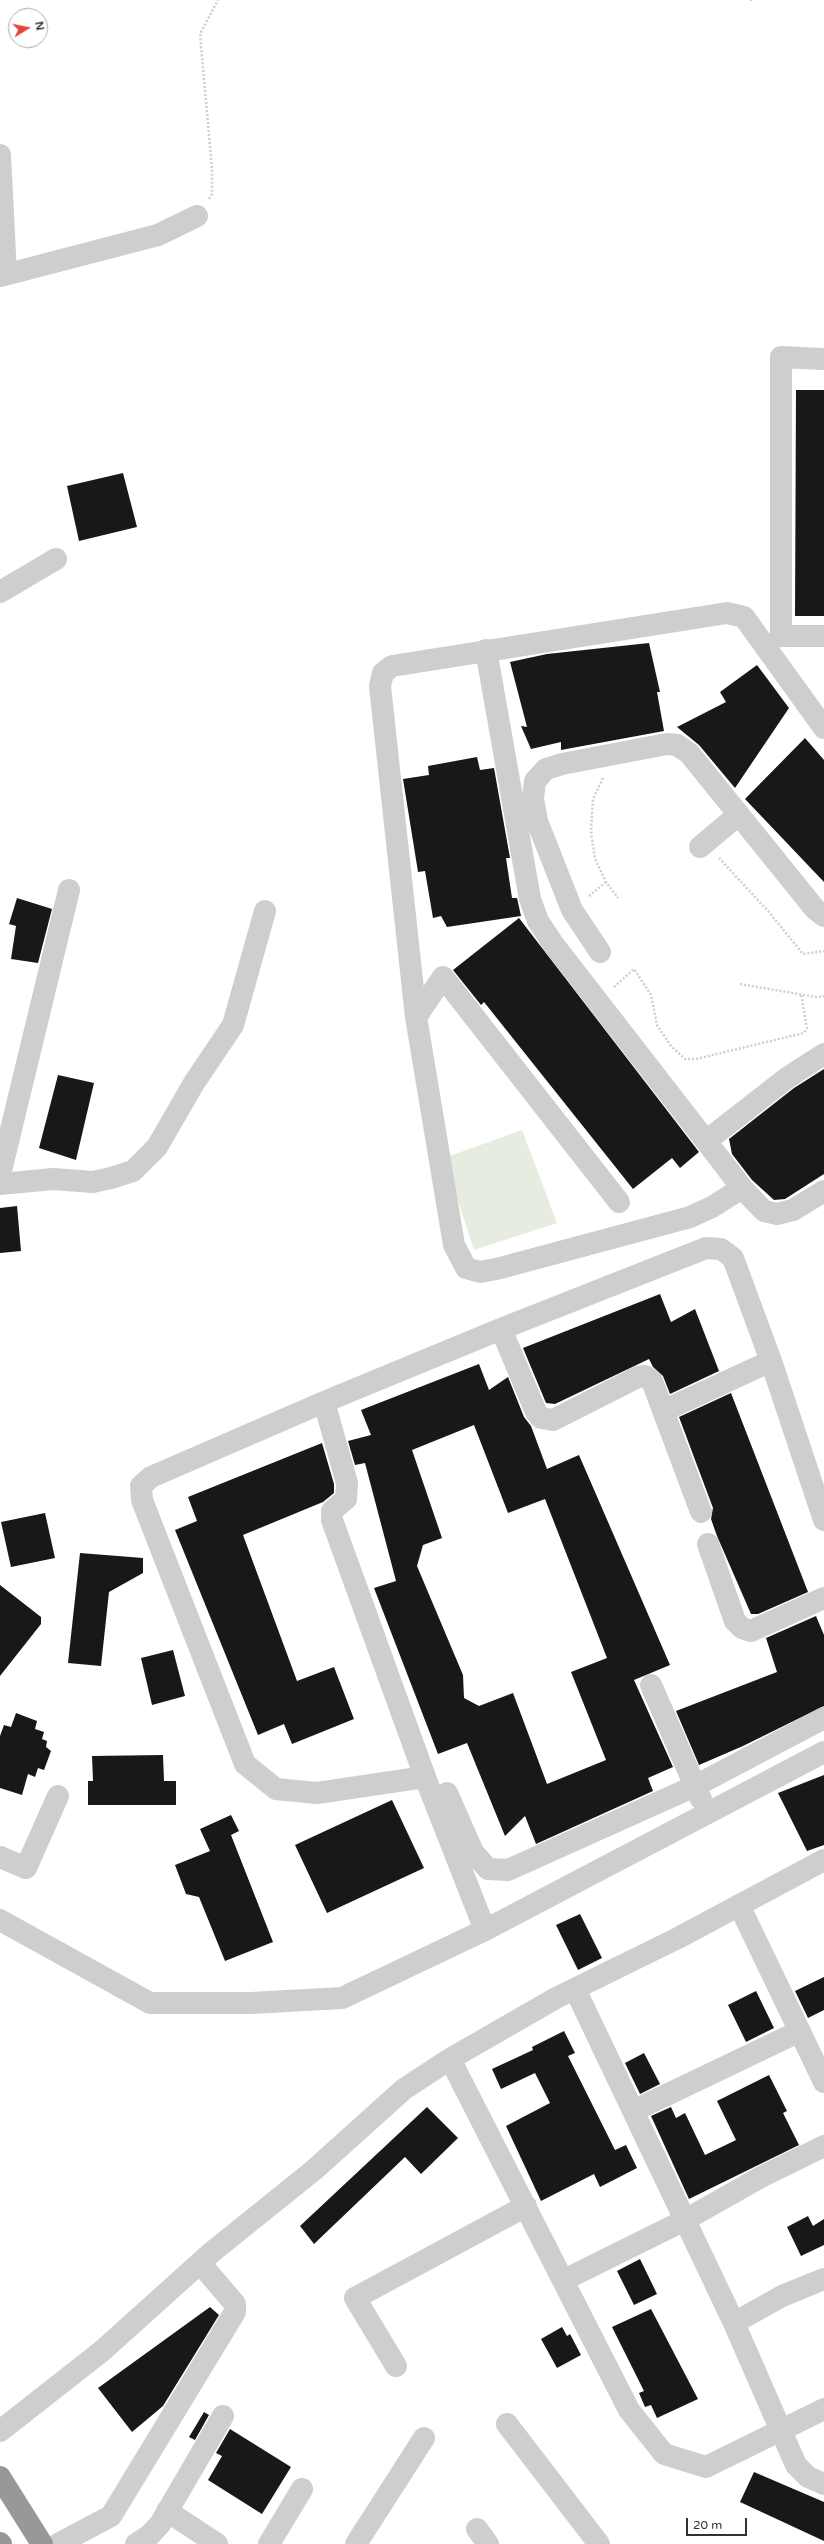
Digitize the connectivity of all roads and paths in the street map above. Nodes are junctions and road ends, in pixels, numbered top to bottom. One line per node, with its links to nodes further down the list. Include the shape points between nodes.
1 (218, 0): 3 (path, via 200,34 212,194)
2 (0, 155): 4 (street)
3 (198, 216): 5 (street, via 158,235)
4 (2, 235): 5 (street)
5 (3, 275)
6 (824, 359): 9 (street, via 781,357 781,636)
7 (56, 559): 8 (street)
8 (0, 592)
9 (824, 636)
10 (486, 650): 11 (street, via 710,615 744,617); 25 (street, via 392,666 383,673 380,686); 27 (street, via 530,899 538,921 554,946)
11 (824, 728)
12 (605, 775): 16 (path, via 593,799 591,831 595,860)
13 (738, 815): 14 (street); 18 (street, via 815,910); 20 (street, via 689,753 677,745 667,744 546,769 535,781 533,799 537,821 572,910)
14 (700, 847): 19 (path, via 718,856 803,954)
15 (69, 890): 28 (street)
16 (618, 898)
17 (265, 911): 29 (street, via 233,1025 194,1083 157,1147 133,1171 111,1178 93,1182 53,1179)
18 (824, 916)
19 (824, 951)
20 (600, 952)
21 (740, 984): 23 (path)
22 (609, 991): 23 (path, via 634,969 651,995 657,1025 670,1046 685,1059 696,1059 804,1032 807,1028)
23 (801, 994): 24 (path)
24 (824, 996)
25 (416, 1017): 30 (street, via 454,1245 466,1268 480,1272 496,1269 690,1217); 32 (street, via 443,976)
26 (824, 1054): 27 (street, via 787,1078)
27 (706, 1141): 30 (street)
28 (0, 1175)
29 (0, 1184)
30 (742, 1188): 31 (street, via 764,1211 777,1214 793,1210)
31 (824, 1191)
32 (619, 1202)
33 (501, 1329): 34 (street, via 706,1248 721,1249 733,1258); 35 (street); 36 (street, via 536,1412 541,1418 553,1420 638,1376 646,1376 652,1381)
34 (771, 1361): 36 (street); 38 (street)
35 (324, 1402): 45 (street, via 347,1483 346,1499 332,1511 332,1520); 45 (street, via 152,1477 141,1486 142,1500 245,1764 276,1789 317,1793)
36 (665, 1410): 37 (street)
37 (701, 1512)
38 (824, 1520)
39 (708, 1544): 40 (street, via 735,1621 742,1628 751,1631)
40 (824, 1598)
41 (404, 1685): 46 (street, via 457,1817 473,1852 488,1869 508,1870)
42 (651, 1685): 46 (street)
43 (824, 1718): 46 (street)
44 (824, 1752): 48 (street)
45 (425, 1777): 53 (street)
46 (695, 1786): 48 (street)
47 (58, 1796): 49 (street, via 26,1868)
48 (708, 1813): 53 (street)
49 (0, 1857)
50 (824, 1860): 51 (street)
51 (739, 1905): 54 (street); 55 (street)
52 (0, 1920): 53 (street, via 150,2003 251,2004 342,1998)
53 (485, 1930)
54 (575, 1989): 56 (street); 58 (street)
55 (800, 2031): 57 (street); 58 (street)
56 (450, 2059): 60 (street); 62 (street, via 404,2089 314,2170)
57 (824, 2082)
58 (633, 2111): 61 (street)
59 (824, 2146): 61 (street, via 761,2177)
60 (526, 2206): 64 (street); 66 (street, via 355,2298)
61 (685, 2220): 64 (street); 65 (street)
62 (200, 2263): 70 (street, via 102,2351); 78 (street, via 235,2304 235,2312 111,2516)
63 (824, 2279): 65 (street, via 782,2296)
64 (564, 2280): 71 (street, via 629,2410 664,2454 706,2467)
65 (734, 2323): 71 (street)
66 (396, 2366)
67 (824, 2409): 71 (street)
68 (223, 2416): 76 (street)
69 (507, 2424): 83 (street)
70 (0, 2431)
71 (782, 2431): 74 (street, via 796,2465 808,2477)
72 (424, 2438): 82 (street)
73 (0, 2477): 77 (highway)
74 (824, 2484)
75 (302, 2489): 81 (street)
76 (167, 2511): 79 (street, via 150,2535); 80 (street)
77 (42, 2544)
78 (58, 2544)
79 (136, 2544)
80 (217, 2544)
81 (269, 2544)
82 (356, 2544)
83 (599, 2544)

